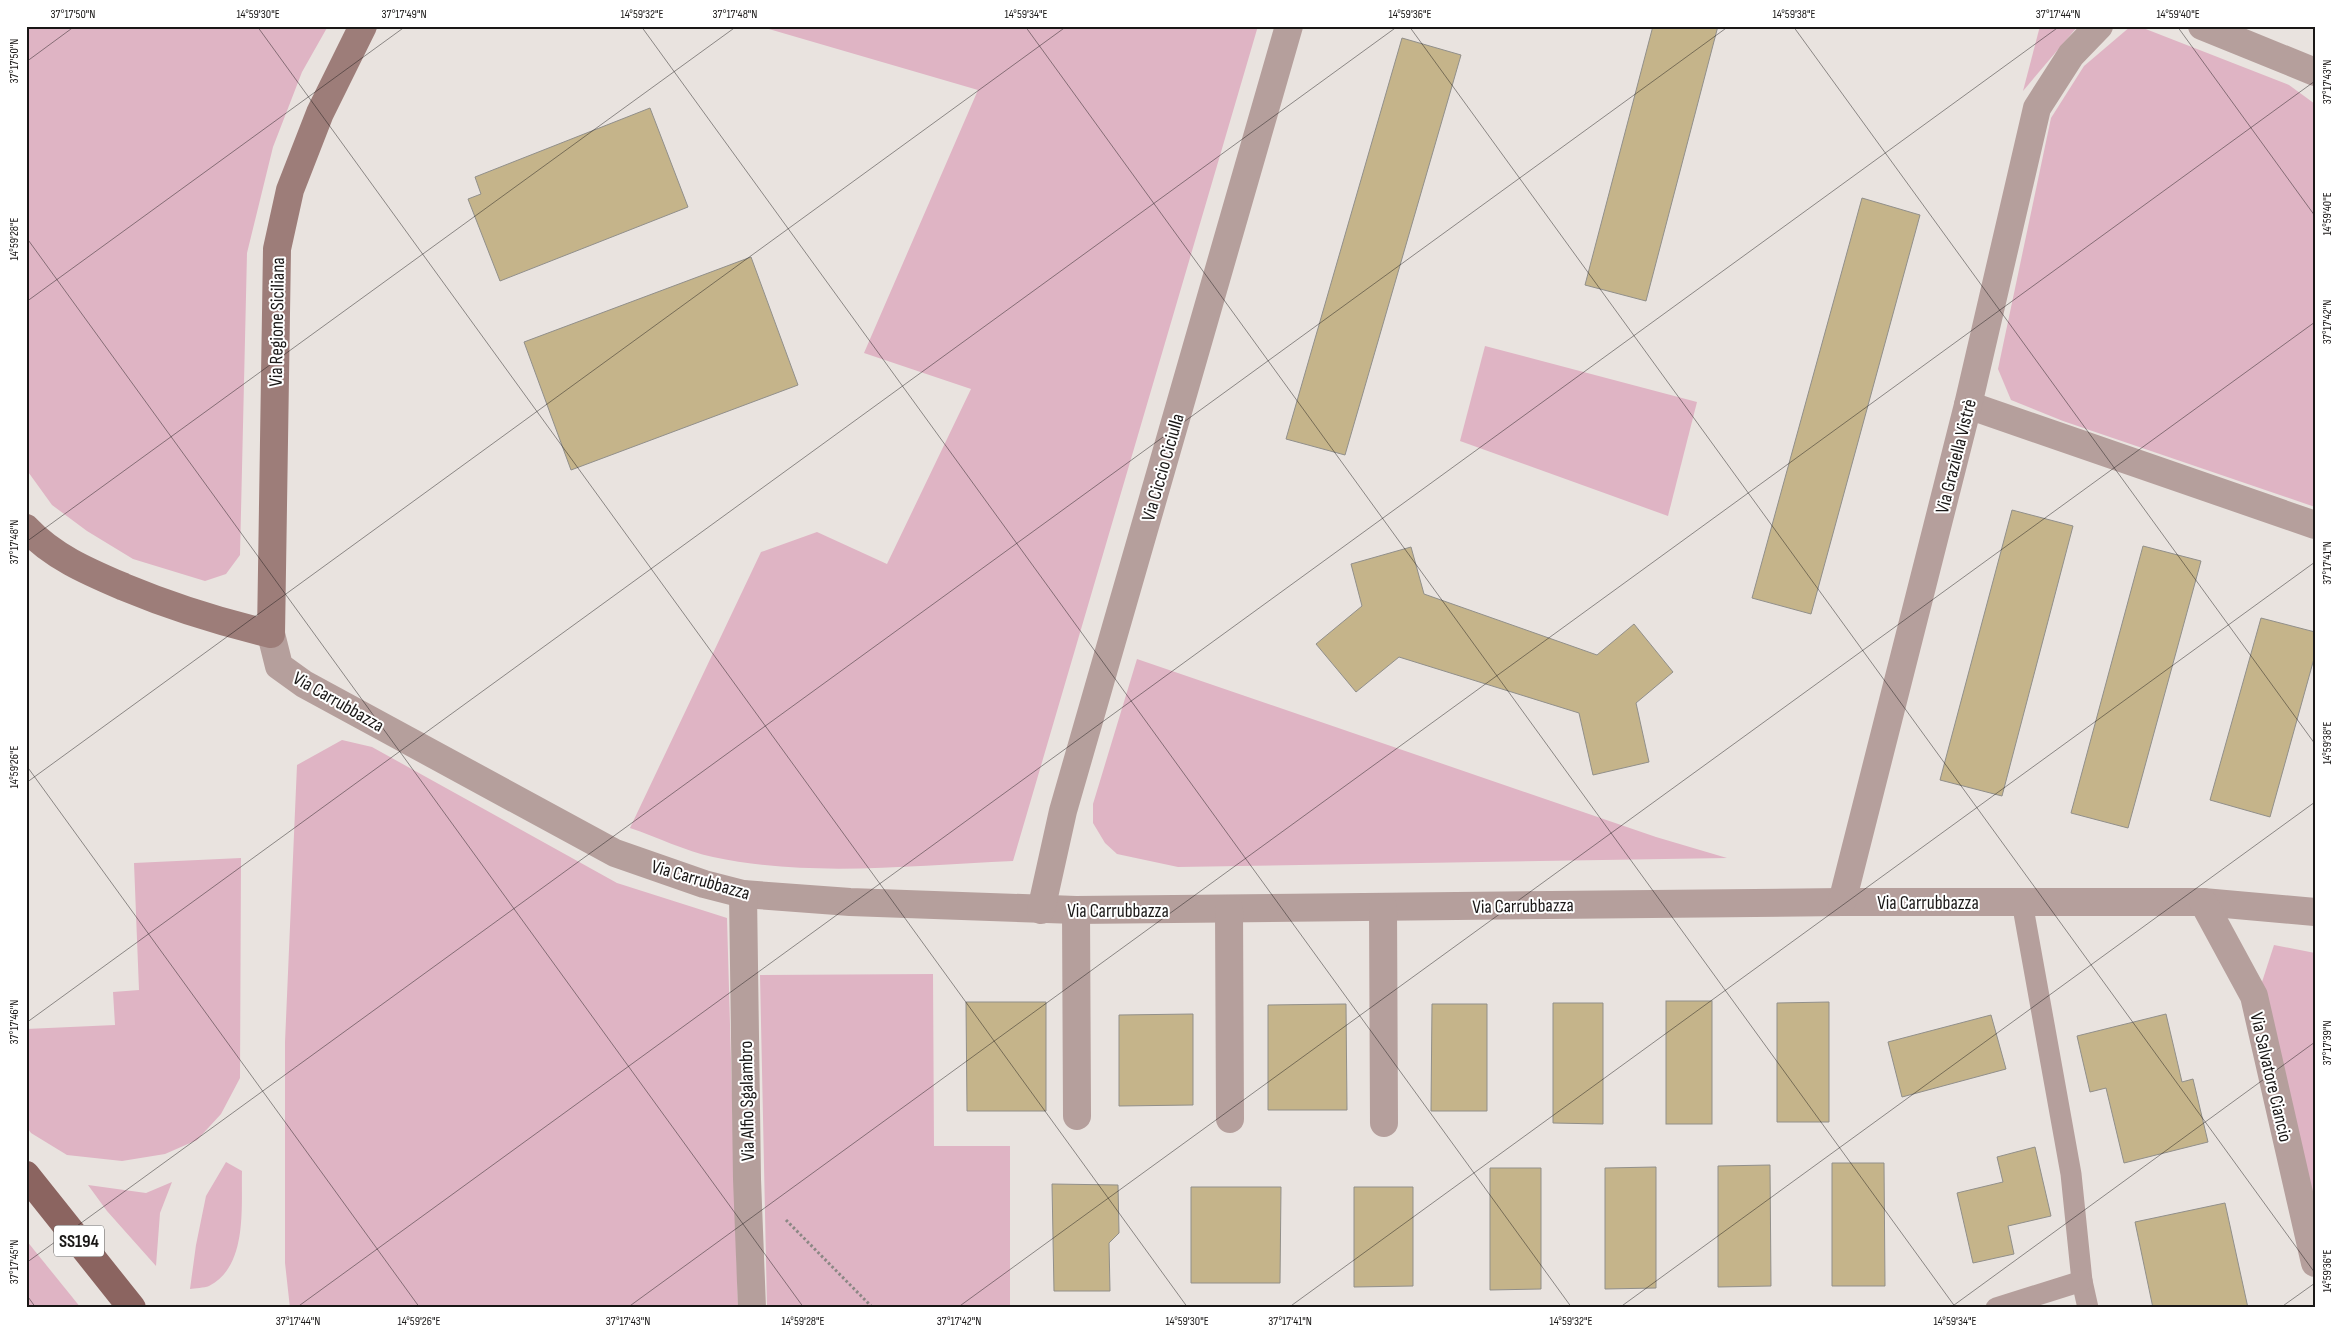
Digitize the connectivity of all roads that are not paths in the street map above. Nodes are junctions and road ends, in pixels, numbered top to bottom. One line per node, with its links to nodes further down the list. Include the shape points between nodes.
1 (362, 26): 9 (main road, Via Regione Siciliana, via 320,113 290,190 278,249)
2 (1289, 26): 17 (street, Via Ciccio Ciciulla, via 1062,811)
3 (2099, 26): 6 (street, Via Graziella Vistrè, via 2071,55 2037,108)
4 (2202, 26): 5 (street)
5 (2315, 72)
6 (1968, 405): 7 (street); 11 (street, Via Graziella Vistrè)
7 (2315, 525)
8 (26, 528): 9 (main road, via 36,539 80,569 168,605)
9 (271, 634): 10 (street, Via Carrubbazza, via 279,666 304,684 615,853)
10 (743, 894): 17 (street, Via Carrubbazza); 26 (street, Via Alfio Sgalambro)
11 (1842, 902): 12 (street, Via Carrubbazza); 15 (street, Via Carrubbazza)
12 (2022, 902): 13 (street, Via Carrubbazza); 24 (lane, via 2071,1174)
13 (2203, 902): 14 (street, Via Carrubbazza); 23 (street, Via Salvatore Ciancio, via 2254,996)
14 (2313, 904)
15 (1383, 907): 16 (street, Via Carrubbazza); 21 (street)
16 (1229, 909): 18 (street, Via Carrubbazza); 20 (street)
17 (1041, 910): 18 (street, Via Carrubbazza)
18 (1076, 910): 19 (street)
19 (1077, 1116)
20 (1230, 1119)
21 (1384, 1123)
22 (26, 1175): 25 (main road, SS194)
23 (2315, 1263)
24 (2082, 1281): 27 (lane); 28 (lane)
25 (132, 1308)
26 (752, 1308)
27 (1996, 1308)
28 (2088, 1308)

